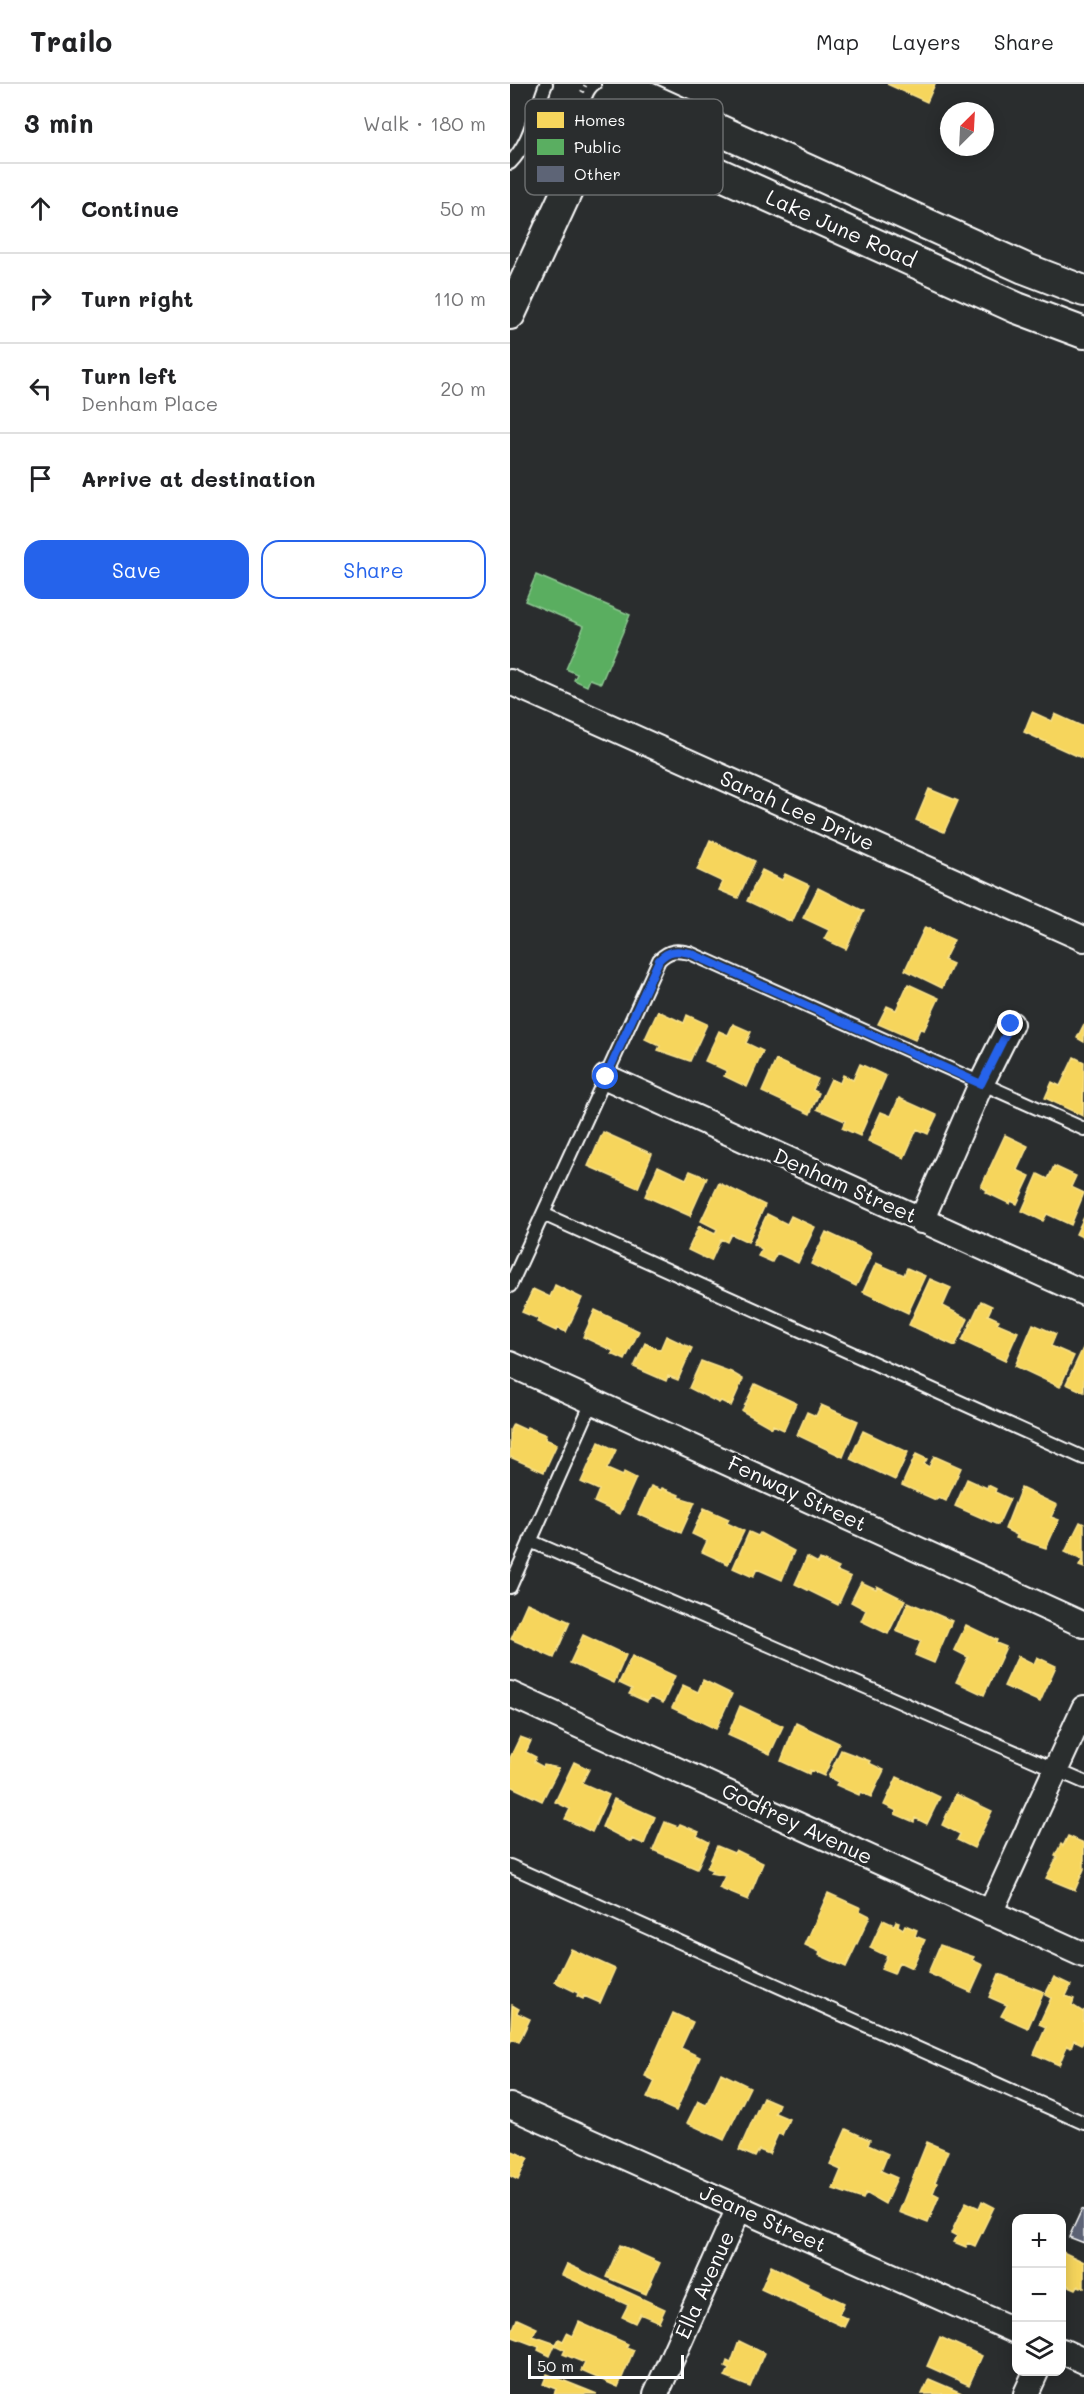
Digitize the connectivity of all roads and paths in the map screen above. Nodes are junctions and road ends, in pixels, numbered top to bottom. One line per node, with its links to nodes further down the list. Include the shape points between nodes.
1 (546, 84): 3 (lane)
2 (616, 84): 4 (street); 5 (street, Lake June Road)
3 (541, 99)
4 (609, 99)
5 (649, 99)
6 (723, 132): 11 (street, Lake June Road, via 1024,268)
7 (525, 140): 8 (lane)
8 (510, 164)
9 (723, 175): 13 (street, Lake June Road, via 1006,303)
10 (565, 195): 12 (street)
11 (1084, 291)
12 (512, 306)
13 (1084, 333)
14 (510, 682): 15 (street, Sarah Lee Drive)
15 (1084, 939)
16 (1011, 1024): 18 (street)
17 (606, 1077): 18 (lane, via 659,960 666,952 676,950); 20 (lane); 21 (street, Denham Street)
18 (981, 1084): 19 (lane); 21 (street)
19 (1084, 1129)
20 (543, 1214): 22 (lane); 26 (lane)
21 (921, 1221): 23 (street, Denham Street)
22 (510, 1286)
23 (1084, 1293)
24 (510, 1364): 25 (street, Fenway Street)
25 (593, 1400): 27 (lane); 29 (street, Fenway Street)
26 (1084, 1458)
27 (530, 1541): 28 (lane); 32 (lane)
28 (510, 1587)
29 (1084, 1625)
30 (510, 1694): 35 (street, Godfrey Avenue)
31 (1084, 1708): 32 (street)
32 (1056, 1769): 33 (lane); 35 (street)
33 (1084, 1782)
34 (510, 1866): 38 (lane)
35 (990, 1913): 36 (street, Godfrey Avenue)
36 (1084, 1955)
37 (510, 2106): 39 (street, Jeane Street)
38 (1084, 2123)
39 (739, 2208): 40 (street, Jeane Street); 44 (street, Ella Avenue)
40 (1012, 2329)
41 (1066, 2353): 42 (street)
42 (1084, 2361)
43 (1034, 2376): 45 (street)
44 (656, 2394)
45 (1026, 2394)

